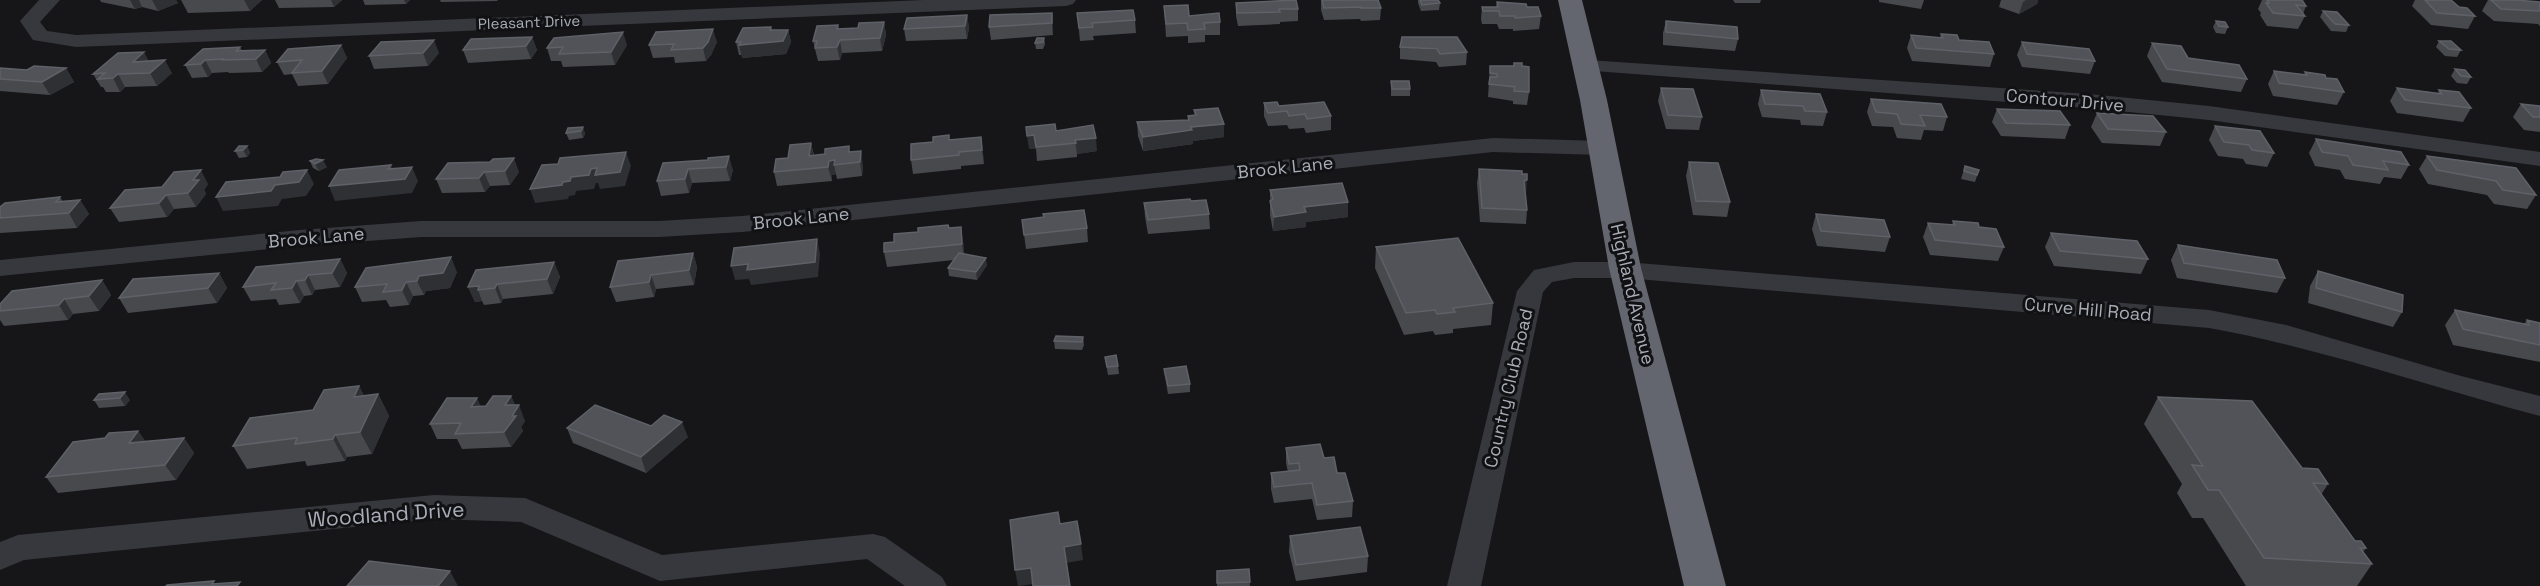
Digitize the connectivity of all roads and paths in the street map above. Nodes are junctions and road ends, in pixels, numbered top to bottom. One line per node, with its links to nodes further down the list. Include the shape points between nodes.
1 (50, 0): 2 (street, Pleasant Drive, via 30,21 40,36 76,41)
2 (1066, 0)
3 (1570, 0): 4 (highway, Highland Avenue)
4 (1588, 66): 5 (highway, Highland Avenue); 6 (street, Contour Drive, via 2100,102 2209,113)
5 (1601, 148): 7 (street, Brook Lane, via 1493,145 742,224 658,229 422,229); 8 (highway, Highland Avenue)
6 (2540, 159)
7 (0, 268)
8 (1626, 270): 9 (street, Curve Hill Road, via 2209,319 2276,331); 12 (street, Country Club Road, via 1574,270 1544,276 1530,291); 13 (highway, Highland Avenue)
9 (2540, 406)
10 (0, 557): 11 (street, Woodland Drive, via 18,548 434,507 525,510 660,568 873,546)
11 (930, 586)
12 (1464, 586)
13 (1705, 586)

